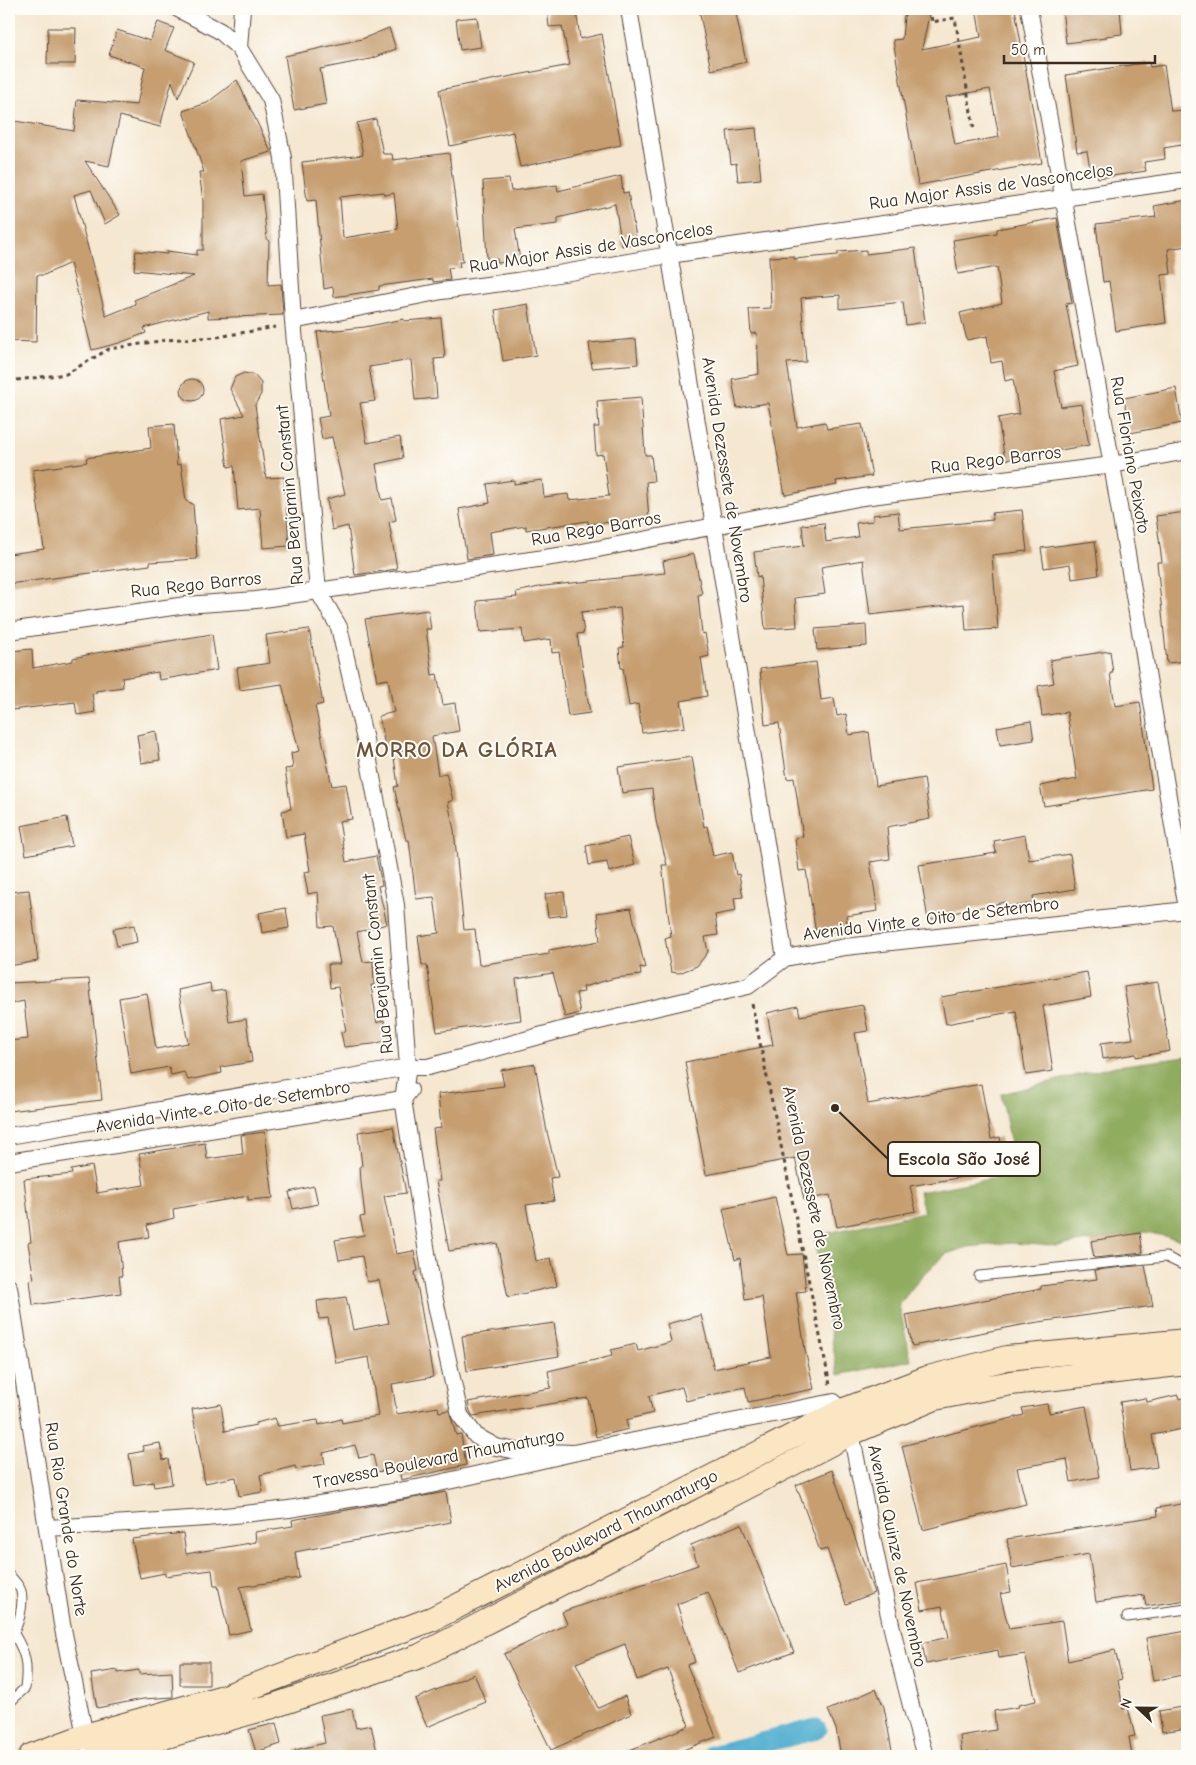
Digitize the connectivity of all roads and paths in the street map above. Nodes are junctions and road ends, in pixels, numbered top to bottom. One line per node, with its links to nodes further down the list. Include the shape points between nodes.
1 (178, 9): 6 (street, Rua Benjamin Constant, via 220,30)
2 (242, 9): 6 (street)
3 (629, 9): 10 (street, Avenida Dezessete de Novembro)
4 (930, 9): 7 (path, via 932,22 955,18)
5 (1029, 9): 9 (street, Rua Floriano Peixoto)
6 (239, 48): 11 (street, Rua Benjamin Constant, via 271,100 283,158)
7 (974, 130)
8 (1187, 180): 9 (street, Rua Major Assis de Vasconcelos)
9 (1063, 196): 10 (street, Rua Major Assis de Vasconcelos); 14 (street, Rua Floriano Peixoto)
10 (669, 255): 11 (street, Rua Major Assis de Vasconcelos, via 442,291); 15 (street, Avenida Dezessete de Novembro)
11 (293, 321): 12 (path, via 266,330 109,349 66,374); 16 (street, Rua Benjamin Constant)
12 (9, 381)
13 (1187, 451): 14 (street, Rua Rego Barros)
14 (1112, 465): 15 (street, Rua Rego Barros, via 863,497); 18 (street, Rua Floriano Peixoto)
15 (715, 527): 16 (street, Rua Rego Barros, via 572,554); 19 (street, Avenida Dezessete de Novembro)
16 (318, 591): 17 (street, Rua Rego Barros, via 131,612); 21 (street, Rua Benjamin Constant, via 339,627 365,740 396,905)
17 (9, 631)
18 (1187, 910): 19 (street, Avenida Vinte e Oito de Setembro, via 845,947)
19 (785, 958): 20 (street, Avenida Vinte e Oito de Setembro)
20 (748, 986): 22 (street, Avenida Vinte e Oito de Setembro, via 561,1030); 31 (path, Avenida Dezessete de Novembro)
21 (408, 1067): 22 (street, Avenida Vinte e Oito de Setembro); 23 (street, Rua Benjamin Constant); 24 (street, Avenida Vinte e Oito de Setembro)
22 (428, 1067): 23 (street)
23 (403, 1099): 25 (street, Avenida Vinte e Oito de Setembro); 33 (street, Rua Benjamin Constant, via 433,1291 460,1415 476,1436 496,1447 517,1451)
24 (9, 1136)
25 (9, 1162)
26 (1187, 1267): 27 (lane, via 1166,1258)
27 (979, 1276)
28 (9, 1286): 34 (street, Rua Rio Grande do Norte)
29 (1187, 1341): 31 (main road, Avenida Boulevard Thaumaturgo, via 1007,1358)
30 (1187, 1363): 32 (main road, Avenida Boulevard Thaumaturgo, via 1011,1383 935,1398)
31 (838, 1406): 32 (street); 33 (street, Travessa Boulevard Thaumaturgo); 35 (main road, Avenida Boulevard Thaumaturgo)
32 (851, 1433): 37 (main road, Avenida Boulevard Thaumaturgo); 41 (street, Avenida Quinze de Novembro)
33 (573, 1452): 34 (street, Travessa Boulevard Thaumaturgo, via 417,1488 288,1509 206,1518)
34 (48, 1528): 43 (street, Rua Rio Grande do Norte, via 62,1624)
35 (556, 1556): 37 (main road); 43 (main road, Avenida Boulevard Thaumaturgo, via 432,1619)
36 (9, 1574): 40 (lane, via 21,1591 21,1610)
37 (567, 1580): 45 (main road, Avenida Boulevard Thaumaturgo, via 405,1662 273,1706)
38 (1187, 1609): 39 (lane)
39 (1127, 1617)
40 (11, 1636): 42 (lane, via 22,1647 28,1667 25,1688)
41 (905, 1688): 46 (street, Avenida Quinze de Novembro); 47 (street, Avenida Quinze de Novembro)
42 (9, 1703)
43 (88, 1746): 44 (main road, Avenida Boulevard Thaumaturgo)
44 (31, 1756)
45 (96, 1756)
46 (914, 1756)
47 (925, 1756)

